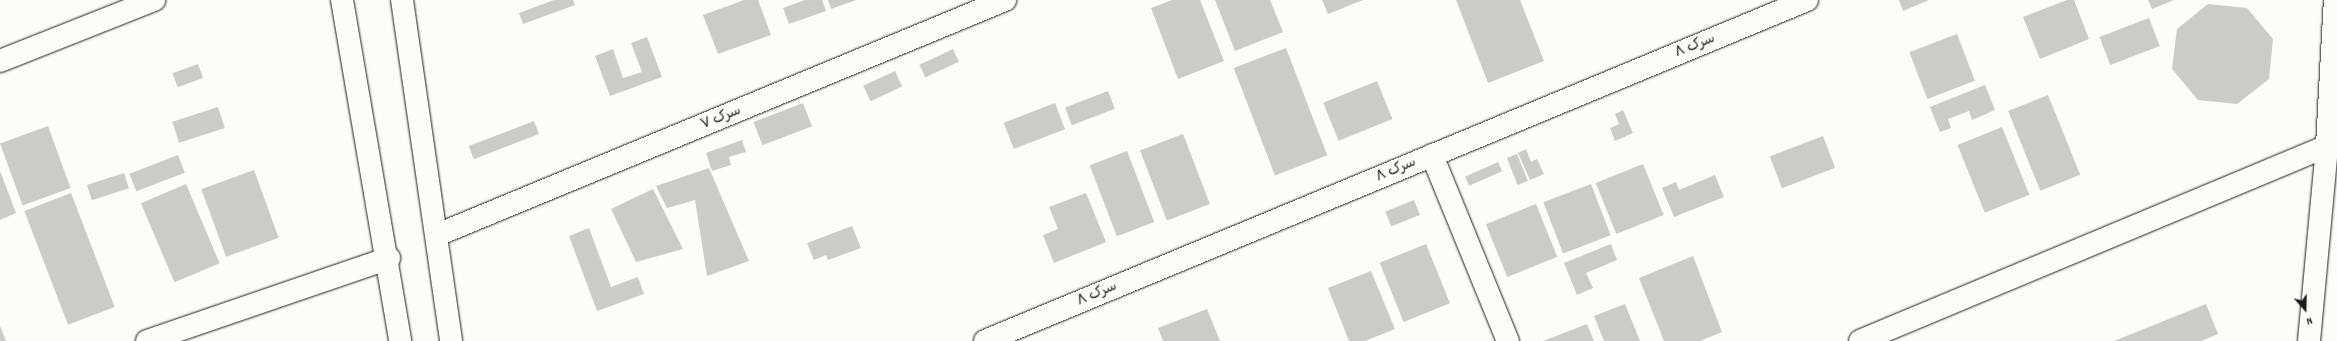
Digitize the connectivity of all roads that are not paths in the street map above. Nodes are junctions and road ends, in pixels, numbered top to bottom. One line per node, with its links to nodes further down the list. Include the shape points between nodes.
1 (154, 0): 7 (street)
2 (342, 0): 11 (street)
3 (402, 0): 10 (street)
4 (1005, 0): 10 (street, سرک ۷)
5 (1807, 0): 9 (street, سرک ۸)
6 (2335, 10): 8 (street)
7 (0, 61)
8 (2327, 146): 17 (street); 18 (street)
9 (1432, 155): 15 (street, سرک ۸); 16 (street)
10 (437, 235): 14 (street)
11 (389, 258): 12 (street); 13 (street)
12 (147, 341)
13 (400, 341)
14 (451, 341)
15 (984, 341)
16 (1508, 341)
17 (1860, 341)
18 (2309, 341)

